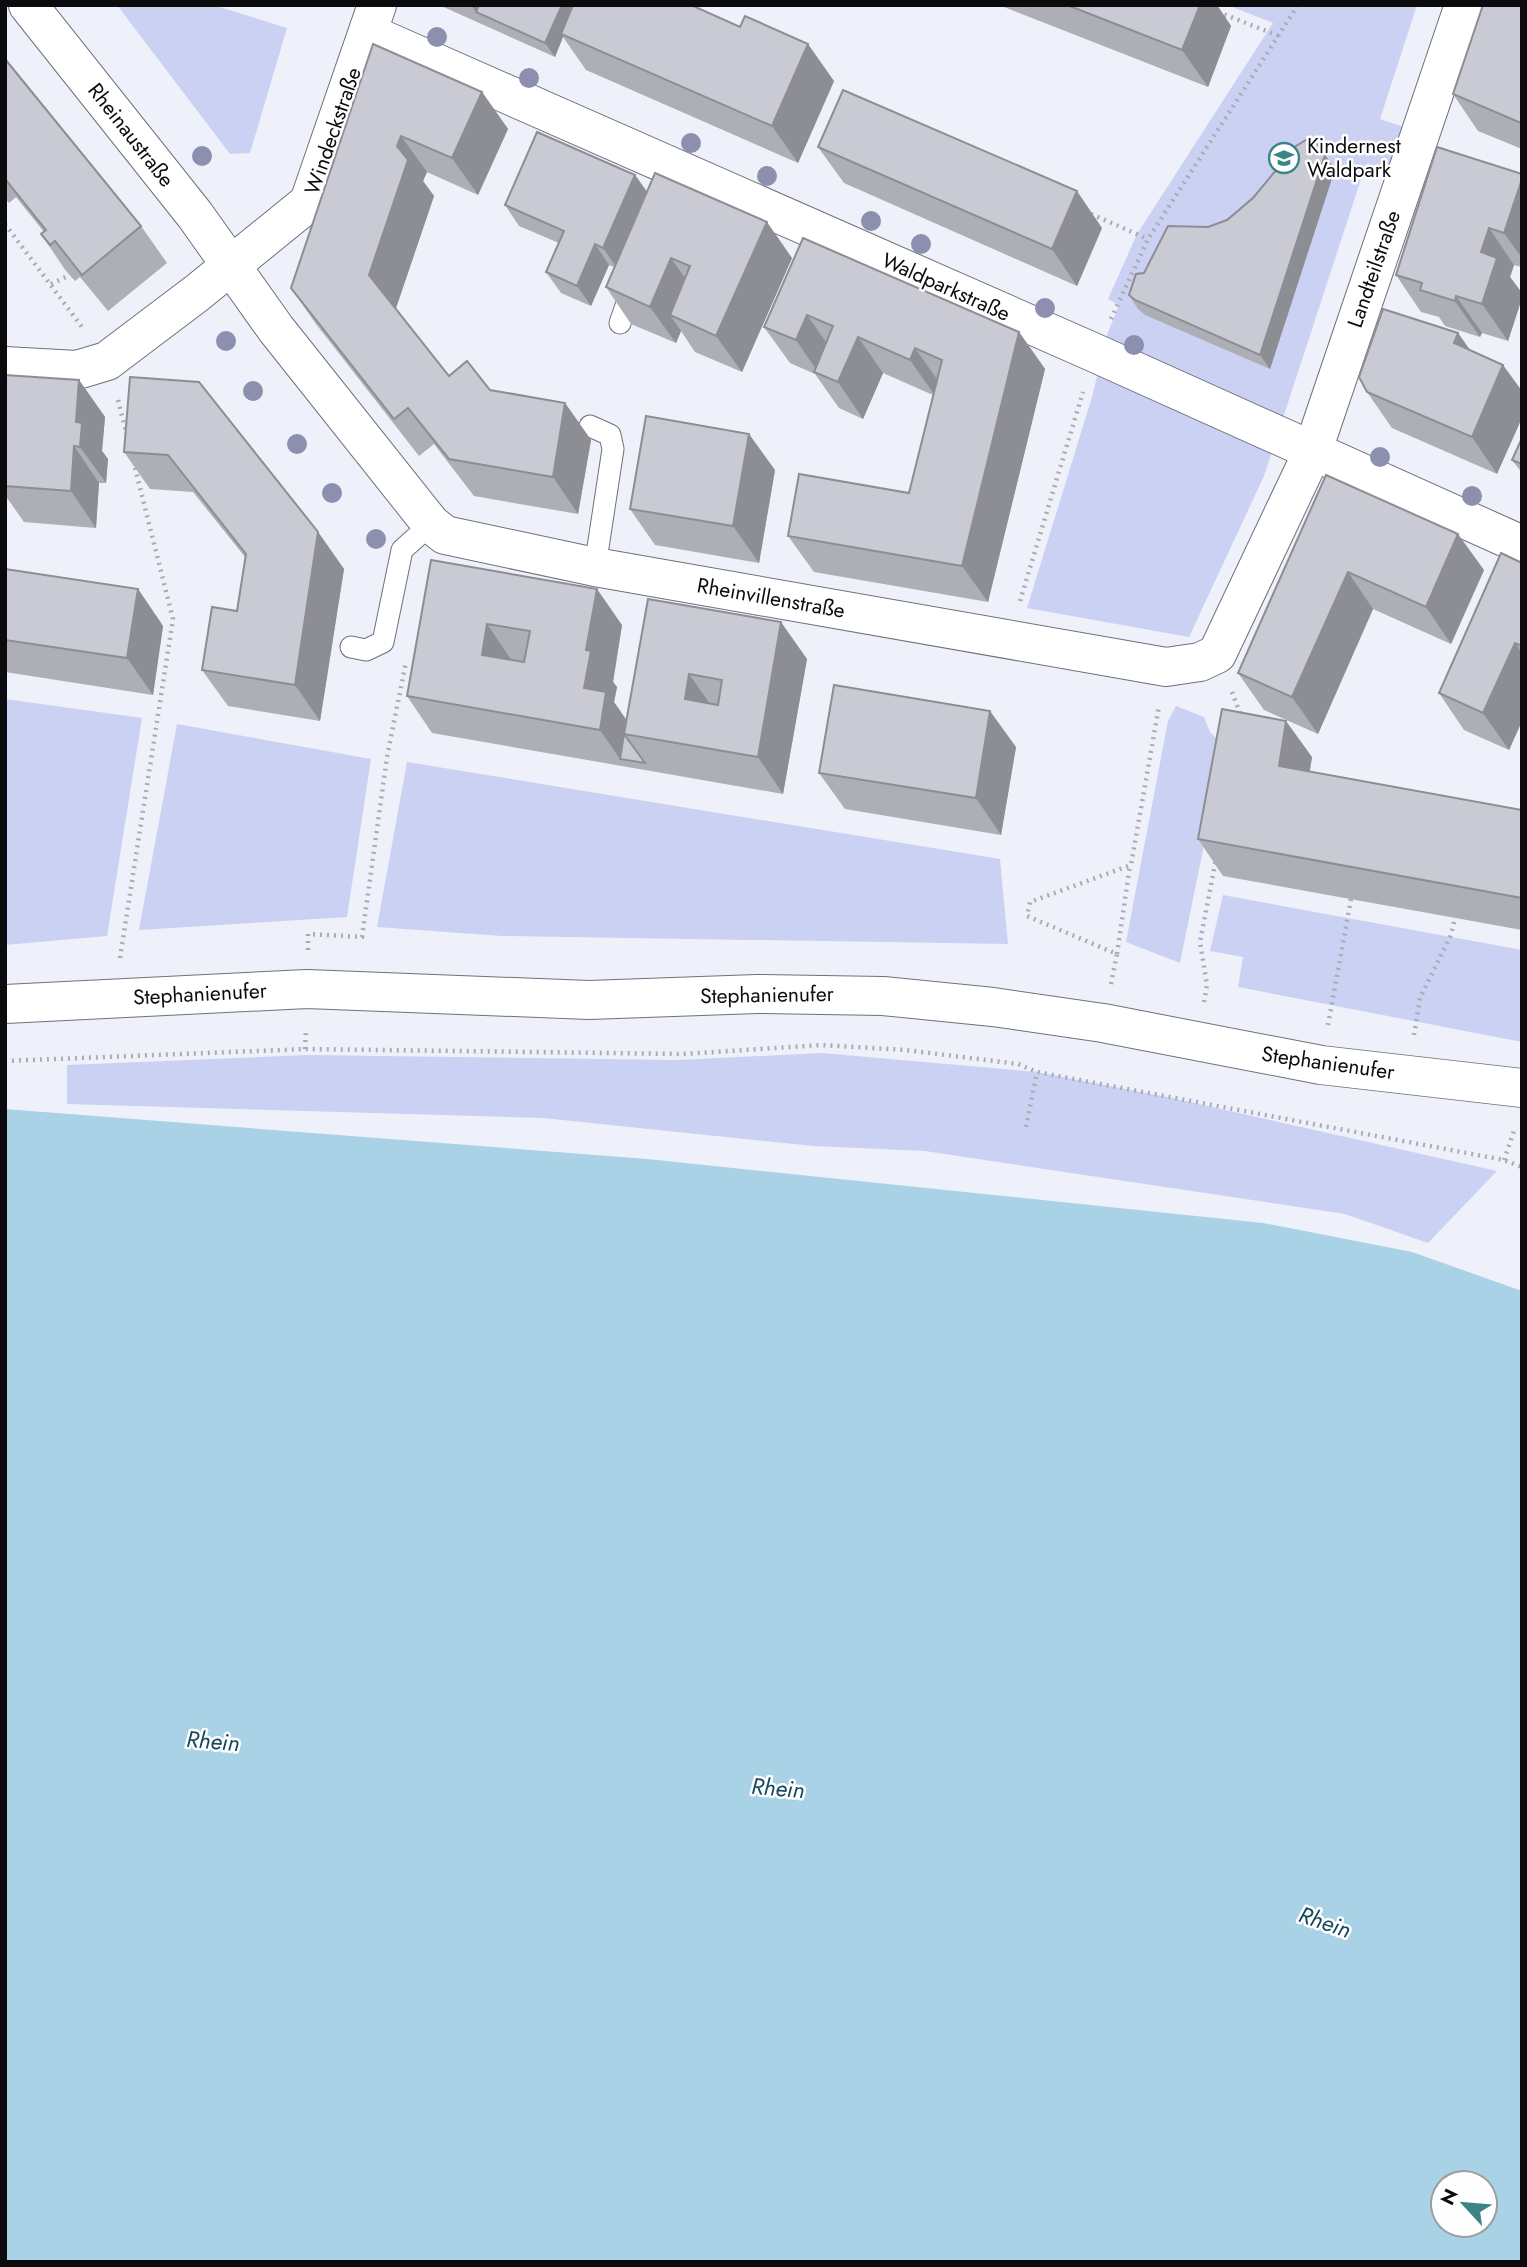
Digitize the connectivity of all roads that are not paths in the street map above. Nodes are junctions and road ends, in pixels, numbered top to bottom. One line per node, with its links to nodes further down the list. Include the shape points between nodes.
1 (28, 5): 4 (street, Rheinaustraße)
2 (1464, 5): 9 (street, Landteilstraße)
3 (373, 19): 4 (street, Windeckstraße, via 309,202); 9 (street, Waldparkstraße, via 677,184 1095,353)
4 (231, 266): 7 (street, Windeckstraße, via 107,361 77,370); 10 (street, Rheinvillenstraße)
5 (638, 271): 6 (lane)
6 (620, 323)
7 (5, 366)
8 (590, 426): 12 (lane, via 610,435 613,449)
9 (1312, 453): 11 (street, Waldparkstraße); 12 (street, Rheinvillenstraße, via 1217,654 1200,662 1166,667)
10 (431, 524): 12 (street, Rheinvillenstraße, via 459,539); 13 (lane, via 402,550 383,642 366,650)
11 (1522, 545)
12 (595, 567)
13 (351, 647)
14 (5, 1003): 15 (street, Stephanienufer, via 307,989 589,1000 825,993 935,1000 1104,1023 1321,1065)
15 (1522, 1088)

